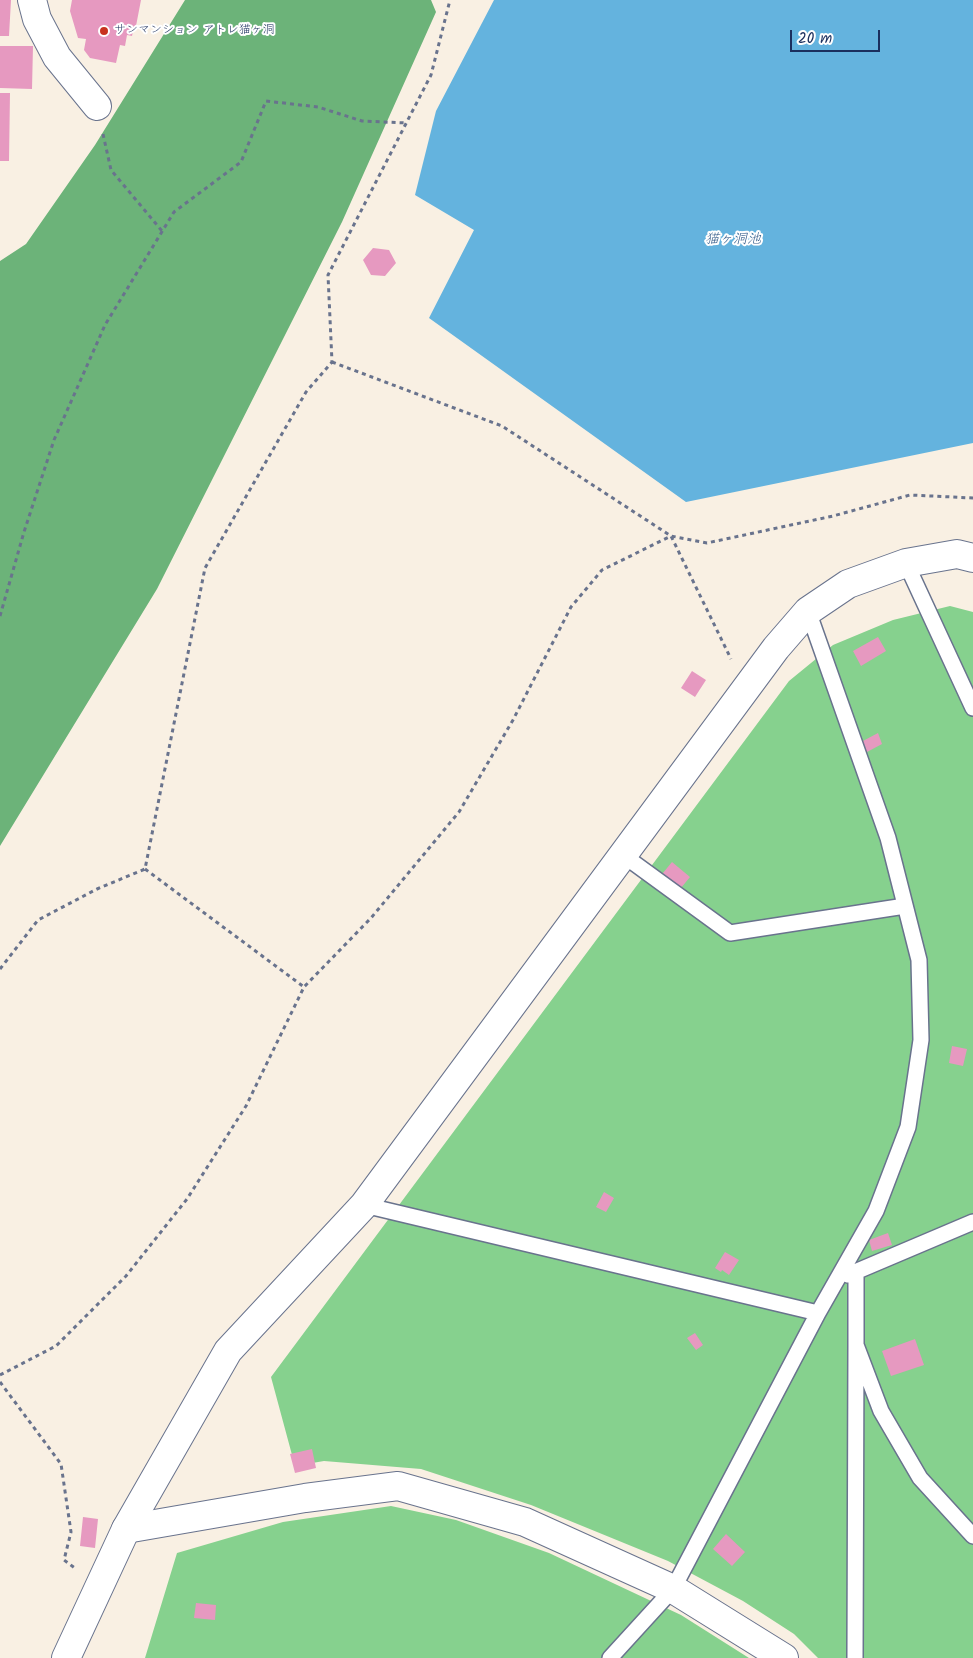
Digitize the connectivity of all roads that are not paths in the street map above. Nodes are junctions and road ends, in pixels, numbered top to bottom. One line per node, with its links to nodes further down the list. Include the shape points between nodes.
1 (32, 0): 2 (street, via 37,19 57,57)
2 (96, 106)
3 (973, 558): 4 (street, via 956,554)
4 (906, 563): 5 (street, via 848,584); 6 (lane)
5 (808, 611): 7 (street, via 776,648); 8 (lane, via 888,838)
6 (973, 708)
7 (623, 855): 8 (lane, via 730,933); 9 (street)
8 (905, 906): 12 (lane, via 919,960 921,1032 908,1127 876,1211)
9 (364, 1205): 13 (lane); 15 (street, via 228,1351)
10 (973, 1222): 11 (lane)
11 (856, 1272): 12 (lane); 14 (lane)
12 (838, 1280): 13 (lane)
13 (818, 1313): 17 (lane)
14 (856, 1345): 16 (lane, via 881,1411 920,1478); 21 (lane)
15 (126, 1530): 17 (street, via 305,1498 398,1486 525,1522); 18 (street)
16 (973, 1536)
17 (673, 1589): 19 (lane); 20 (street)
18 (66, 1658)
19 (610, 1658)
20 (784, 1658)
21 (855, 1658)

